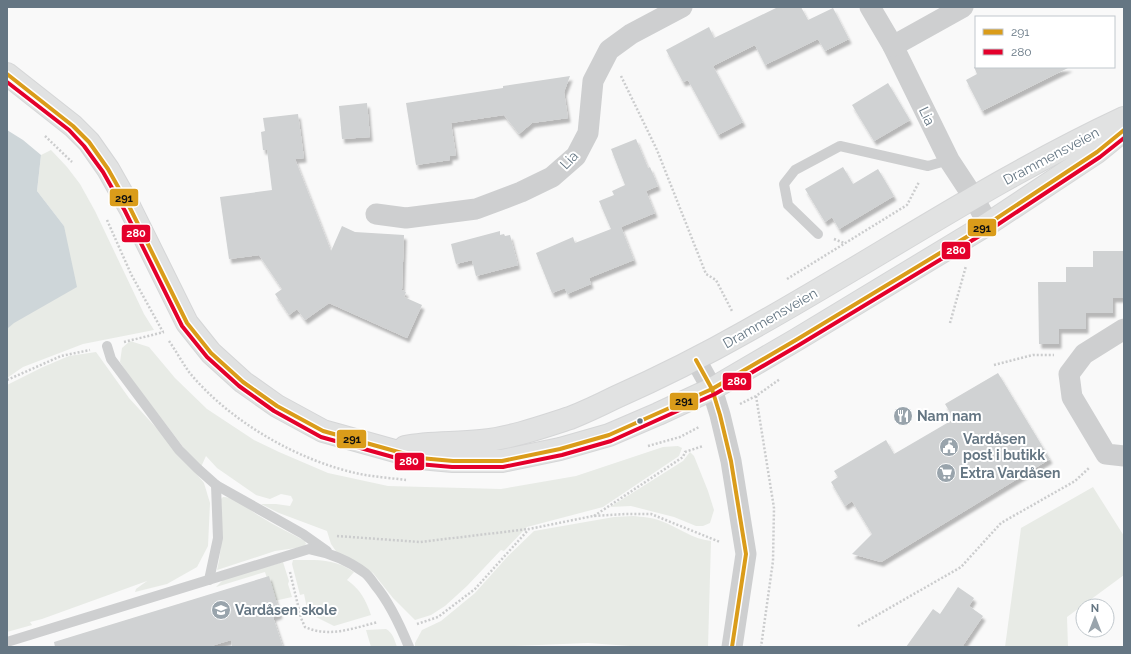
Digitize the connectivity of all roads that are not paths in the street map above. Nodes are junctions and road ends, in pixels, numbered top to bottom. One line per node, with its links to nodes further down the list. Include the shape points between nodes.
1 (682, 7): 10 (street, Lia, via 631,34 609,50 592,81 588,133 576,156 552,177 476,209 406,218)
2 (870, 7): 4 (street, Lia)
3 (963, 7): 4 (street)
4 (893, 46): 8 (street, Lia)
5 (7, 74): 17 (main road, Drammensveien, via 73,126 89,142 130,208 187,323 210,353 276,406 323,431)
6 (1124, 118): 9 (main road, Drammensveien, via 1085,136)
7 (1124, 130): 11 (main road, Drammensveien, via 1098,152)
8 (949, 160): 9 (street, Lia); 12 (lane, via 928,166 840,146 795,170 784,184 788,205)
9 (974, 198): 11 (street, Lia); 15 (main road, Drammensveien)
10 (376, 214)
11 (988, 224): 16 (main road, Drammensveien)
12 (818, 234)
13 (1124, 329): 18 (street, via 1084,354 1069,374 1072,397)
14 (107, 346): 19 (lane, via 111,359 179,450)
15 (696, 360): 16 (street); 17 (main road, Drammensveien, via 572,417 520,433 483,441 420,444)
16 (712, 389): 17 (main road, Drammensveien, via 610,435 502,461 420,458); 24 (street, via 726,438 746,554)
17 (391, 449)
18 (1115, 455)
19 (216, 485): 20 (lane, via 303,534); 21 (lane, via 218,538)
20 (330, 554): 21 (lane, via 309,549); 23 (lane, via 349,562 366,574 381,592)
21 (209, 580): 22 (lane)
22 (7, 642)
23 (409, 647)
24 (732, 647)

